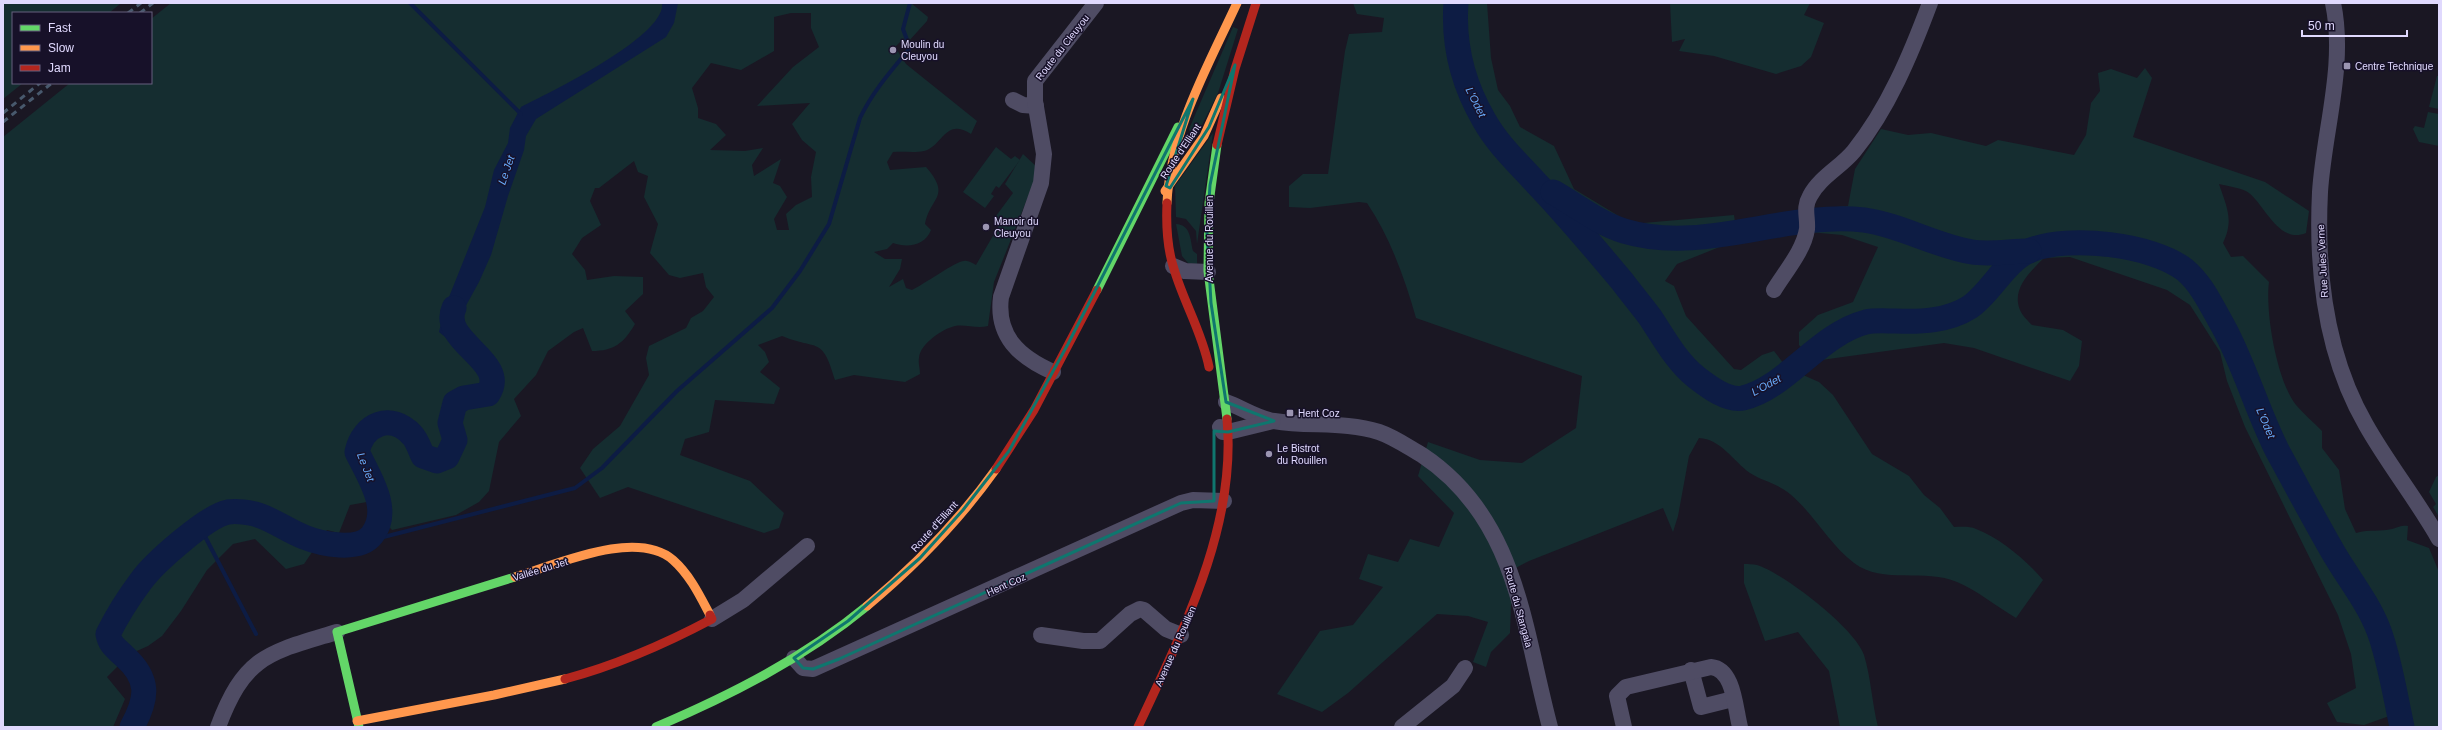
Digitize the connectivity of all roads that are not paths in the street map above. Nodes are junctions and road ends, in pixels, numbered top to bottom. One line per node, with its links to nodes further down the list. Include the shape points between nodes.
1 (1096, 3): 9 (street, Route du Cleuyou, via 1037,76 1034,88)
2 (1237, 3): 7 (street, Avenue du Rouillen)
3 (1256, 3): 6 (street, Avenue du Rouillen)
4 (1930, 3): 14 (street, via 1895,84 1876,119 1854,152 1815,188 1806,206 1806,224 1799,250)
5 (2333, 3): 23 (street, Rue Jules Verne, via 2336,51 2319,219 2320,275 2326,316 2338,364 2359,412 2380,450 2419,505)
6 (1235, 65): 10 (street, Route d'Elliant, via 1209,127); 13 (street, Avenue du Rouillen, via 1210,185 1207,216)
7 (1193, 99): 10 (street, Avenue du Rouillen, via 1183,126); 11 (street, Route d'Elliant, via 1144,190)
8 (1013, 100): 9 (street, via 1023,105)
9 (1036, 106): 16 (street, Route du Cleuyou, via 1043,142 1044,168 1003,289 999,314 1006,334 1021,354)
10 (1168, 188): 11 (street, Route d'Elliant); 12 (street, Avenue du Rouillen, via 1167,232)
11 (1124, 236): 16 (street, Route d'Elliant)
12 (1173, 266): 13 (street, via 1185,271); 15 (street, Avenue du Rouillen)
13 (1208, 272): 18 (street, Avenue du Rouillen)
14 (1774, 290)
15 (1207, 357): 17 (street, Avenue du Rouillen); 21 (street, Avenue du Rouillen, via 1215,387 1223,432)
16 (1053, 372): 29 (street, Route d'Elliant, via 1009,451 935,542 863,610)
17 (1210, 376)
18 (1226, 402): 19 (street, Route du Stangala); 21 (street, Avenue du Rouillen)
19 (1274, 421): 21 (street, Route du Stangala); 38 (street, Route du Stangala, via 1342,425 1381,433 1432,462 1465,492 1487,522 1509,568)
20 (1214, 422): 21 (street, Avenue du Rouillen)
21 (1221, 434): 22 (street, Avenue du Rouillen, via 1229,463)
22 (1217, 497): 28 (street, Avenue du Rouillen, via 1218,530); 29 (street, Hent Coz, via 1182,503 813,670 803,668)
23 (2439, 539)
24 (807, 546): 25 (street, via 743,600)
25 (712, 619): 26 (street, Vallée du Jet, via 696,587 681,566 655,550 626,546 601,551); 33 (street, via 659,647 557,682)
26 (337, 632): 33 (street); 34 (street, Vallée du Jet, via 283,649 252,667 244,674 230,696)
27 (1041, 635): 28 (street, via 1100,641 1130,614 1140,609 1166,629)
28 (1181, 635): 36 (street, Avenue du Rouillen)
29 (794, 658): 35 (street, Route d'Elliant, via 737,691)
30 (1465, 668): 37 (street, via 1453,686)
31 (1691, 670): 32 (street, via 1710,666 1723,671 1727,676); 32 (street, via 1701,707); 39 (street, via 1621,690 1617,696 1617,703)
32 (1733, 699): 40 (street)
33 (358, 724)
34 (218, 727)
35 (656, 727)
36 (1138, 727)
37 (1402, 727)
38 (1550, 727)
39 (1624, 727)
40 (1740, 727)

